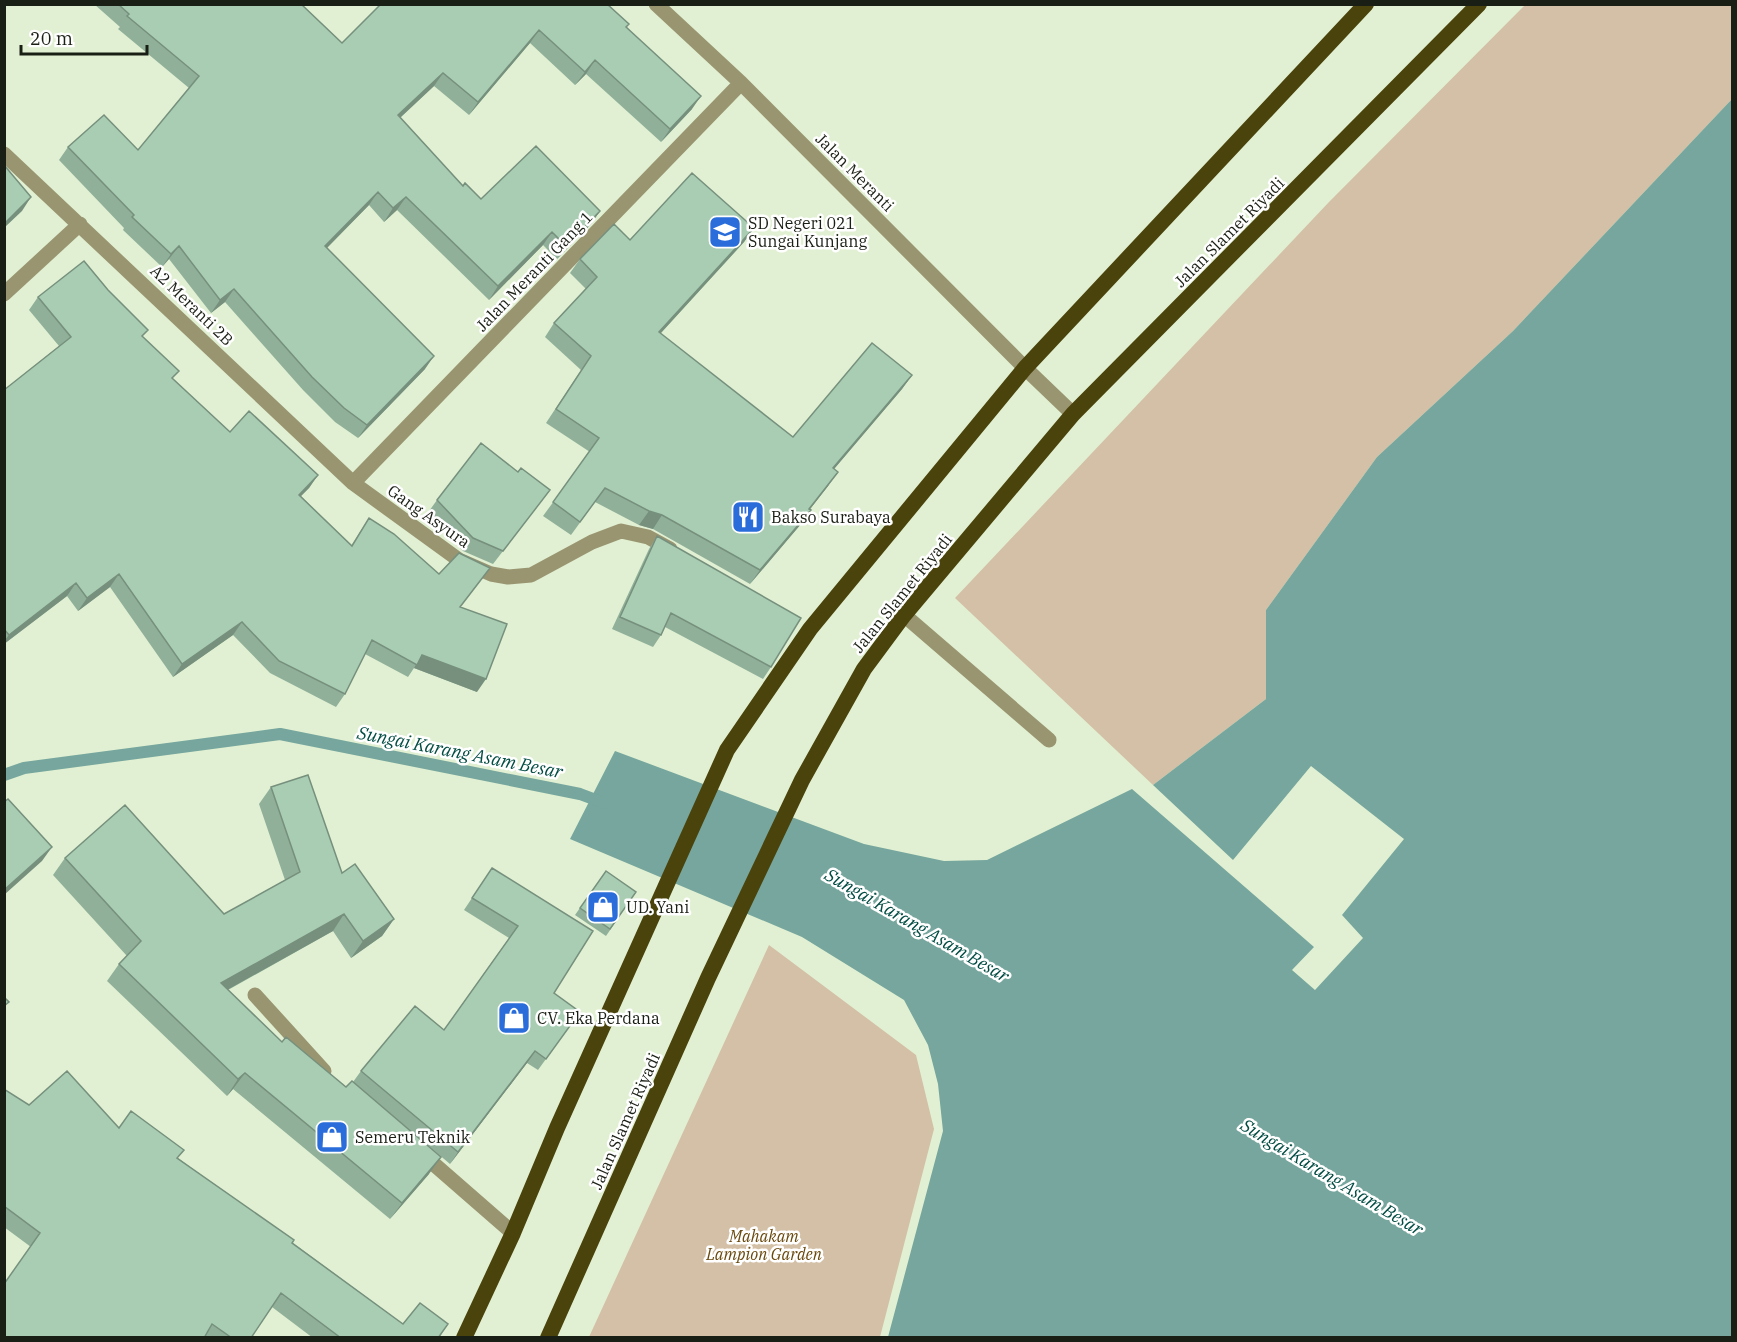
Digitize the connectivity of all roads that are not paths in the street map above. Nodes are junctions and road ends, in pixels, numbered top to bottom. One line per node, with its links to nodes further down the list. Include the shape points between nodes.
1 (656, 4): 4 (street, Jalan Meranti)
2 (1366, 4): 8 (highway)
3 (1479, 4): 9 (highway, Jalan Slamet Riyadi)
4 (741, 83): 8 (street, Jalan Meranti); 10 (street, Jalan Meranti Gang 1)
5 (4, 154): 6 (street, A2 Meranti 2B)
6 (80, 224): 7 (street); 10 (street, A2 Meranti 2B)
7 (4, 294)
8 (1025, 368): 9 (street, Jalan Meranti); 17 (highway, via 805,626 727,750 556,1128)
9 (1074, 414): 12 (highway, Jalan Slamet Riyadi)
10 (353, 483): 11 (street, Gang Asyura, via 459,560 491,574 531,575 621,531 648,537)
11 (679, 554)
12 (904, 615): 13 (street); 19 (highway, Jalan Slamet Riyadi, via 864,669 802,780 708,978)
13 (1049, 740)
14 (255, 995): 15 (street)
15 (333, 1079)
16 (410, 1144): 17 (street)
17 (513, 1233): 18 (highway)
18 (464, 1338)
19 (548, 1338)

